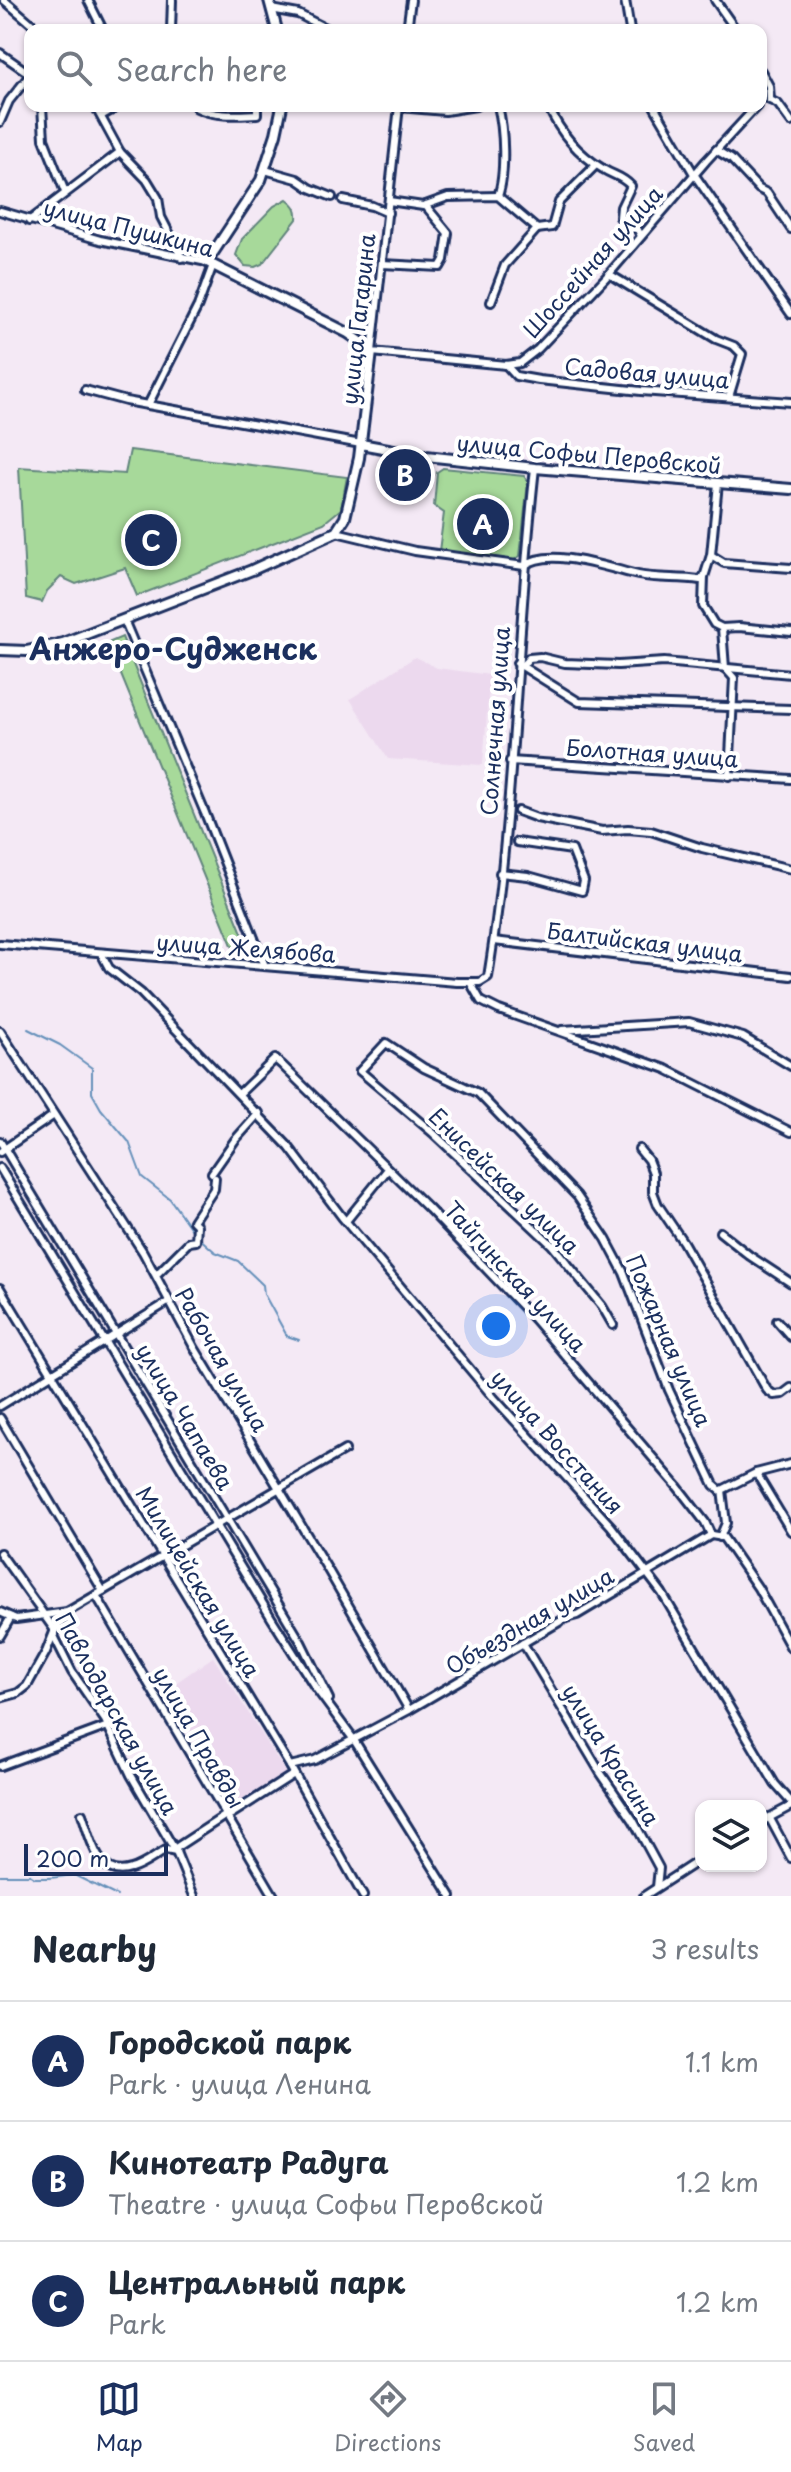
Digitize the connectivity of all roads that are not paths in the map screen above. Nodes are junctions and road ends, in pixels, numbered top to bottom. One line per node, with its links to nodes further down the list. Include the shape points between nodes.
1 (4, 0): 8 (street)
2 (88, 0): 9 (street)
3 (172, 0): 10 (street)
4 (411, 0): 12 (street)
5 (625, 0): 13 (street)
6 (715, 0): 14 (street)
7 (270, 5): 11 (street)
8 (32, 24)
9 (100, 24)
10 (171, 24)
11 (317, 24)
12 (408, 24)
13 (628, 24)
14 (732, 24)
15 (0, 53): 16 (street)
16 (24, 71)
17 (767, 82): 20 (street)
18 (24, 84): 19 (street)
19 (22, 87): 34 (street)
20 (770, 100): 21 (street, Шоссейная улица); 35 (street)
21 (767, 101)
22 (42, 112): 41 (street, via 44,139)
23 (99, 112): 33 (street)
24 (108, 112): 33 (street)
25 (205, 112): 26 (street)
26 (257, 112)
27 (281, 112): 39 (main road)
28 (398, 112): 45 (street, улица Гагарина)
29 (499, 112): 42 (street)
30 (551, 112): 38 (street, via 575,148)
31 (658, 112): 40 (street)
32 (752, 112): 36 (street, Шоссейная улица)
33 (101, 116): 37 (street)
34 (0, 122)
35 (791, 122)
36 (716, 150): 40 (street, Шоссейная улица); 51 (street, via 767,193)
37 (120, 152): 41 (street); 53 (street, via 158,198 161,217)
38 (596, 165): 50 (street, via 559,202 552,227); 52 (street, via 631,186 620,217)
39 (265, 170): 43 (street); 54 (main road)
40 (694, 174): 52 (street, Шоссейная улица); 58 (street)
41 (65, 192): 49 (street)
42 (498, 196): 46 (street, via 448,197); 50 (street)
43 (332, 197)
44 (343, 200): 48 (street)
45 (389, 201): 46 (street); 48 (street, улица Гагарина)
46 (425, 205): 55 (street, via 448,233 440,267)
47 (0, 211): 49 (street, улица Пушкина)
48 (388, 213): 55 (street, улица Гагарина)
49 (29, 221): 53 (street, улица Пушкина)
50 (537, 229): 57 (street, via 505,265)
51 (791, 229)
52 (641, 236): 56 (street, Шоссейная улица)
53 (182, 258): 54 (street, улица Пушкина)
54 (210, 264): 59 (main road, улица Пушкина, via 348,333); 64 (street, via 198,306)
55 (382, 264): 59 (street, улица Гагарина)
56 (609, 274): 60 (street, Шоссейная улица, via 538,349 520,363); 62 (street, via 742,354)
57 (491, 302)
58 (791, 314)
59 (372, 352): 60 (street); 65 (main road, улица Гагарина)
60 (506, 365): 62 (street, Садовая улица, via 516,376 539,380)
61 (85, 390): 64 (street, улица Софьи Перовской)
62 (729, 397): 63 (street, Садовая улица)
63 (791, 402)
64 (148, 405): 65 (street, улица Софьи Перовской)
65 (361, 444): 66 (main road, улица Софьи Перовской); 69 (main road, улица Гагарина, via 345,518)
66 (535, 468): 67 (main road, улица Софьи Перовской); 71 (street, Солнечная улица)
67 (718, 483): 68 (main road, улица Софьи Перовской); 70 (street)
68 (791, 489)
69 (336, 532): 71 (street, via 415,551); 74 (main road)
70 (711, 555): 72 (street, via 724,563); 73 (street)
71 (524, 566): 73 (street, via 549,558 640,575); 78 (street, Солнечная улица)
72 (791, 568)
73 (704, 577): 75 (street, via 703,606)
74 (124, 620): 77 (main road, via 63,643); 93 (street)
75 (722, 628): 76 (street); 79 (street)
76 (791, 632)
77 (0, 650)
78 (520, 664): 79 (street, via 540,657 565,663 664,662); 81 (street, via 579,702); 83 (street, Солнечная улица)
79 (725, 668): 80 (street); 81 (street, via 734,678)
80 (791, 674)
81 (733, 706): 82 (street); 84 (street)
82 (791, 709)
83 (510, 761): 84 (street, Болотная улица); 89 (street, Солнечная улица)
84 (729, 776): 85 (street, Болотная улица)
85 (791, 779)
86 (518, 811): 88 (street, via 602,831 651,831)
87 (517, 842): 89 (street, via 572,850 584,881 582,891)
88 (791, 869)
89 (500, 873): 90 (street, Солнечная улица)
90 (494, 941): 94 (street, Балтийская улица); 95 (street, Солнечная улица)
91 (0, 944): 92 (street, улица Желябова)
92 (101, 953): 93 (street, улица Желябова); 101 (street, улица Восстания, via 109,968 141,993)
93 (265, 966): 96 (street, улица Желябова)
94 (791, 976)
95 (488, 977): 96 (street, улица Желябова)
96 (470, 982): 97 (street, via 481,1001)
97 (551, 1029): 100 (street, via 689,1022 743,1037); 104 (street, via 666,1069)
98 (0, 1031): 103 (street, Рабочая улица)
99 (401, 1052): 117 (street, Енисейская улица, via 386,1043 360,1071 552,1245); 129 (street, Пожарная улица, via 478,1093 577,1196 624,1273 669,1390)
100 (791, 1066)
101 (240, 1093): 102 (street, улица Восстания); 109 (street, Тайгинская улица, via 275,1059)
102 (259, 1113): 110 (street, улица Восстания); 112 (street, via 213,1176 214,1189 193,1221 196,1241)
103 (54, 1115): 107 (street); 112 (street, Рабочая улица)
104 (791, 1132)
105 (0, 1141): 107 (street, улица Чапаева)
106 (639, 1149): 122 (street, via 653,1173 658,1205 767,1390 774,1395)
107 (2, 1150): 118 (street, улица Чапаева)
108 (0, 1168): 120 (street, улица Чапаева)
109 (388, 1169): 110 (street); 133 (street, Тайгинская улица, via 590,1382)
110 (346, 1221): 137 (street, улица Восстания)
111 (720, 1232): 113 (street)
112 (156, 1275): 115 (street, Рабочая улица)
113 (791, 1283)
114 (0, 1288): 121 (street, Милицейская улица)
115 (168, 1302): 118 (street); 128 (street, Рабочая улица)
116 (777, 1321): 119 (street)
117 (613, 1325)
118 (116, 1335): 120 (street); 130 (street, улица Чапаева)
119 (791, 1337)
120 (105, 1341): 121 (street); 131 (street, улица Чапаева)
121 (52, 1373): 123 (street); 136 (street, Милицейская улица)
122 (791, 1388)
123 (0, 1406)
124 (0, 1418): 138 (street, улица Правды)
125 (345, 1450): 128 (street)
126 (791, 1464): 127 (street)
127 (756, 1473): 129 (street); 132 (street)
128 (279, 1490): 130 (street); 148 (street, Рабочая улица)
129 (722, 1492): 134 (street, via 726,1523)
130 (227, 1520): 131 (street); 149 (street, улица Чапаева, via 301,1642)
131 (217, 1525): 136 (street); 149 (street, улица Чапаева, via 286,1642)
132 (791, 1531)
133 (711, 1535): 134 (street); 137 (street, Объездная улица)
134 (721, 1537): 146 (street, via 758,1588)
135 (0, 1553): 141 (street, Павлодарская улица)
136 (163, 1556): 138 (street); 153 (street, Милицейская улица)
137 (647, 1573): 145 (street, Объездная улица); 155 (street, улица Восстания)
138 (100, 1593): 140 (street); 157 (street, улица Правды)
139 (0, 1612): 142 (street)
140 (67, 1612): 141 (street); 143 (street)
141 (42, 1616): 142 (street); 143 (street, Павлодарская улица)
142 (11, 1617): 144 (street)
143 (54, 1632): 147 (street, via 27,1686); 150 (street, Павлодарская улица, via 72,1672)
144 (0, 1636)
145 (523, 1643): 148 (street, Объездная улица); 162 (street, улица Красина, via 633,1820 659,1868)
146 (791, 1648)
147 (0, 1698)
148 (409, 1710): 151 (street, Объездная улица)
149 (336, 1713): 151 (street, улица Чапаева)
150 (108, 1726): 152 (street); 159 (street, Павлодарская улица)
151 (354, 1740): 153 (street, Объездная улица); 166 (street, улица Чапаева)
152 (0, 1766)
153 (290, 1766): 154 (street, Милицейская улица)
154 (294, 1774): 157 (street); 165 (street, Милицейская улица)
155 (789, 1805): 158 (street)
156 (82, 1814): 159 (street, via 102,1865 110,1870 135,1869 166,1850)
157 (226, 1816): 159 (street); 164 (street, улица Правды)
158 (769, 1817): 160 (street)
159 (176, 1852): 163 (street, Павлодарская улица)
160 (791, 1858)
161 (695, 1863): 162 (street)
162 (657, 1887): 167 (street)
163 (194, 1896)
164 (274, 1896)
165 (363, 1896)
166 (451, 1896)
167 (644, 1896)

